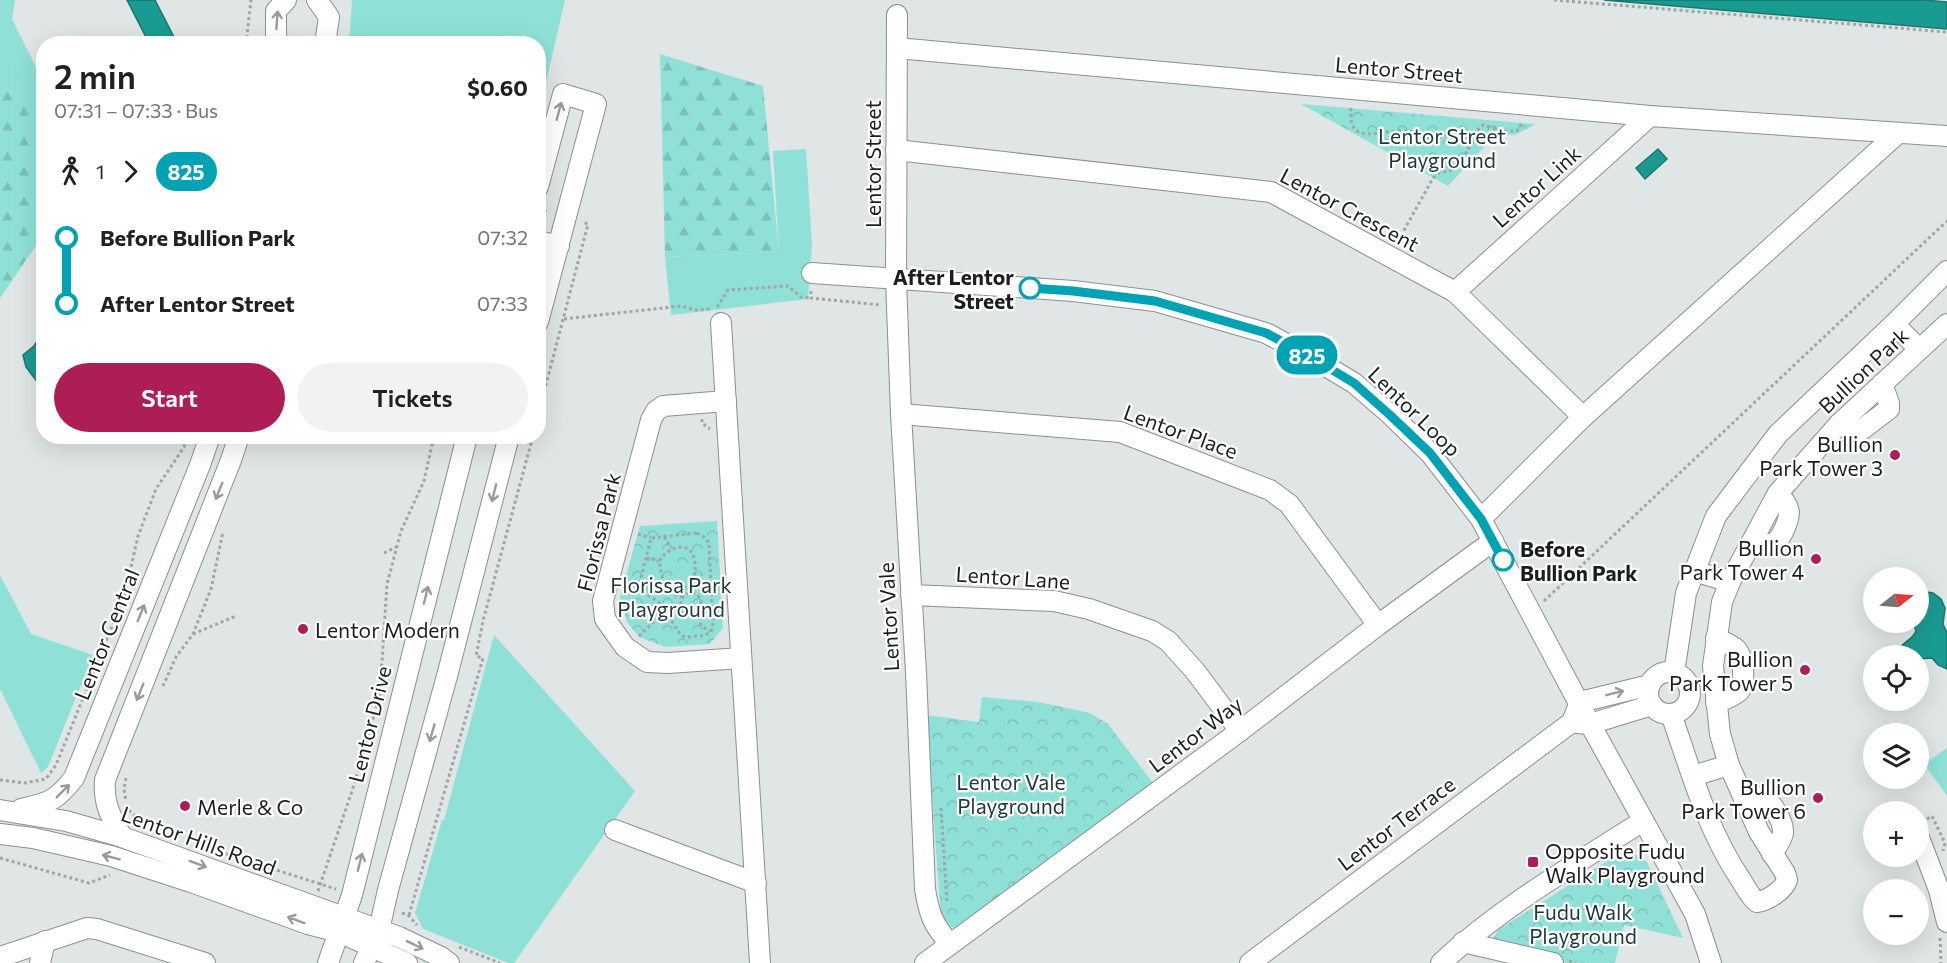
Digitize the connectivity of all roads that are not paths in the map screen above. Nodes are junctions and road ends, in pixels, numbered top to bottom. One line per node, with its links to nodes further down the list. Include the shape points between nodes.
1 (286, 0): 4 (street, one-way to 1, via 276,11)
2 (317, 0): 5 (street, via 329,17)
3 (897, 15): 6 (street, Lentor Street)
4 (276, 36)
5 (326, 36)
6 (897, 48): 7 (street, Lentor Street); 10 (street, Lentor Street)
7 (1650, 116): 8 (street, Lentor Street); 18 (street, Lentor Link)
8 (1897, 134): 9 (street, Lentor Street); 25 (street)
9 (1947, 136)
10 (896, 150): 17 (street, Lentor Street); 18 (street, Lentor Crescent, via 1264,190)
11 (546, 157): 13 (street, one-way to 13, via 563,94 596,104)
12 (546, 243): 13 (street)
13 (560, 246): 14 (street)
14 (546, 268)
15 (1947, 271): 20 (street, Bullion Park)
16 (812, 273): 17 (street, Lentor Loop)
17 (896, 280): 24 (street, Lentor Vale); 30 (street, Lentor Loop, via 1073,291 1155,301 1266,333 1354,383 1430,453)
18 (1455, 292): 25 (street, Lentor Crescent)
19 (721, 323): 23 (street)
20 (1894, 324): 22 (street); 32 (street, Bullion Park, via 1778,434 1716,516)
21 (1946, 326): 22 (street, Bullion Park)
22 (1919, 349): 33 (street, Bullion Park, via 1882,384 1889,409 1860,431 1839,424 1778,493 1790,512 1779,540 1749,547)
23 (726, 401): 37 (street); 37 (street, Florissa Park, via 663,406 656,411 603,601 605,619 625,647 647,662)
24 (901, 414): 34 (street, Lentor Vale); 35 (street, Lentor Place, via 1120,432 1270,490 1289,504)
25 (1583, 417): 30 (street)
26 (207, 444): 48 (street, Lentor Central, one-way to 26, via 48,803 74,778)
27 (236, 444): 52 (street, one-way to 52, via 105,780 104,797)
28 (465, 444): 56 (street, Lentor Drive, one-way to 28, via 352,895)
29 (507, 444): 60 (street, one-way to 60)
30 (1481, 519): 31 (street, Lentor Loop)
31 (1493, 542): 35 (street, Lentor Way); 40 (street, Lentor Loop)
32 (1694, 571): 33 (street); 38 (street, Bullion Park, via 1686,593)
33 (1730, 582): 36 (street)
34 (911, 595): 45 (street, Lentor Lane, via 1054,601 1152,631 1168,641 1195,671); 59 (street, Lentor Vale, via 925,889 931,918)
35 (1378, 625): 45 (street, Lentor Way)
36 (1716, 638): 41 (street); 41 (street, via 1738,651 1743,683 1737,693)
37 (741, 658): 54 (street)
38 (1674, 673): 39 (street, via 1660,674); 43 (street, via 1686,681 1690,695 1684,708)
39 (1650, 685): 40 (street, one-way to 39); 42 (street)
40 (1580, 702): 44 (street, Lentor Loop)
41 (1716, 703): 46 (street)
42 (1652, 705): 43 (street); 44 (street)
43 (1671, 714): 47 (street)
44 (1581, 723): 49 (street, Lentor Loop); 69 (street, Lentor Terrace)
45 (1240, 731): 59 (street, Lentor Way)
46 (1729, 765): 47 (street); 47 (street, via 1743,796 1767,800 1782,825 1781,838 1772,854 1787,883 1763,901 1752,897 1729,863 1714,836)
47 (1693, 776)
48 (5, 811): 52 (street, Lentor Hills Road, via 66,821)
49 (1643, 821): 58 (street); 72 (street, Lentor Loop, via 1695,914)
50 (615, 830): 54 (street)
51 (0, 834): 56 (street, Lentor Hills Road, one-way to 51, via 308,924 111,856)
52 (122, 837): 56 (street, Lentor Hills Road, one-way to 56)
53 (1929, 862): 55 (street)
54 (756, 884): 67 (street)
55 (1947, 922)
56 (341, 925): 60 (street, Lentor Hills Road); 64 (street, Lentor Drive)
57 (45, 941): 61 (street); 62 (street); 63 (street, via 87,928 97,929)
58 (1463, 942): 70 (street); 71 (street)
59 (950, 944): 68 (street, Lentor Way)
60 (371, 946): 65 (street); 66 (street, one-way to 66, via 409,942)
61 (0, 957)
62 (40, 963)
63 (205, 963)
64 (328, 963)
65 (407, 963)
66 (449, 963)
67 (760, 963)
68 (925, 963)
69 (1250, 963)
70 (1441, 963)
71 (1553, 963)
72 (1712, 963)

